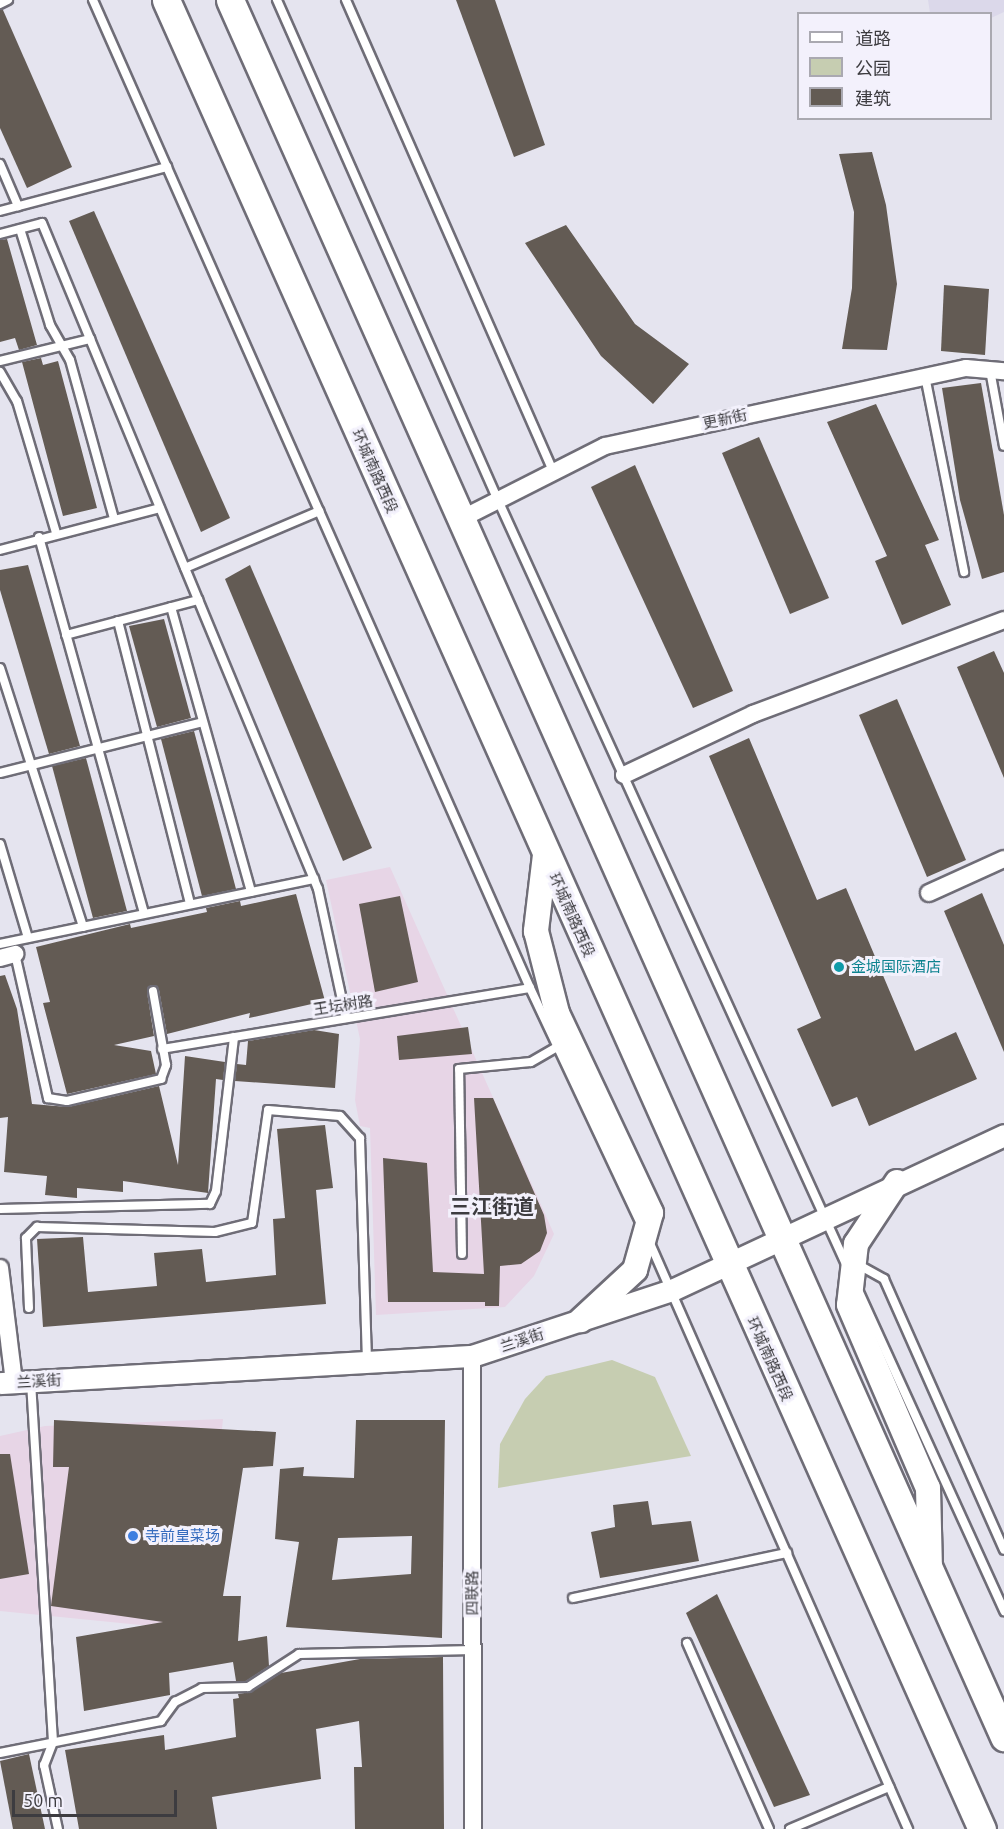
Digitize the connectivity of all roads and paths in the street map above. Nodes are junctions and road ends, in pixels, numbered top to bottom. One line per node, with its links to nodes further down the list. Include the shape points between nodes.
1 (8, 0): 8 (lane)
2 (93, 0): 11 (lane)
3 (166, 0): 47 (main road, 环城南路西段)
4 (230, 0): 9 (main road)
5 (241, 0): 9 (main road)
6 (277, 0): 24 (lane)
7 (346, 0): 23 (lane)
8 (0, 4)
9 (244, 31): 28 (main road)
10 (0, 164): 12 (lane)
11 (167, 167): 12 (lane); 26 (lane)
12 (18, 206): 13 (lane)
13 (0, 211)
14 (20, 229): 15 (lane); 16 (lane, via 42,223); 17 (lane, via 50,325)
15 (0, 234)
16 (90, 339): 17 (lane); 25 (lane)
17 (62, 346): 18 (lane); 27 (lane, via 70,360)
18 (0, 361)
19 (997, 370): 21 (street, 更新街, via 966,368); 22 (lane)
20 (0, 372): 29 (lane, via 16,401)
21 (925, 376): 23 (street, 更新街, via 605,446); 33 (lane)
22 (1004, 446)
23 (553, 471): 24 (street, 更新街)
24 (497, 498): 28 (street, 更新街); 45 (lane)
25 (160, 508): 27 (lane); 32 (lane)
26 (319, 511): 32 (lane); 58 (lane)
27 (114, 519): 29 (lane)
28 (462, 519): 69 (main road)
29 (56, 533): 30 (lane)
30 (39, 537): 31 (lane); 38 (lane)
31 (0, 550)
32 (185, 568): 34 (lane)
33 (964, 572)
34 (198, 600): 35 (lane); 49 (lane)
35 (171, 607): 37 (lane); 40 (lane)
36 (1004, 620): 45 (street, via 753,714)
37 (117, 621): 38 (lane); 41 (lane)
38 (66, 635): 42 (lane)
39 (0, 668): 43 (lane)
40 (203, 722): 41 (lane); 50 (lane)
41 (147, 736): 42 (lane); 52 (lane)
42 (97, 748): 43 (lane); 53 (lane)
43 (31, 765): 44 (lane); 54 (lane)
44 (0, 773)
45 (624, 775): 67 (lane)
46 (0, 844): 55 (lane)
47 (546, 855): 68 (main road, via 536,931 554,1003 651,1213); 71 (main road, 环城南路西段)
48 (1004, 859): 51 (street)
49 (314, 879): 50 (lane); 60 (lane)
50 (251, 892): 52 (lane)
51 (929, 893)
52 (190, 904): 53 (lane)
53 (144, 914): 54 (lane)
54 (83, 927): 55 (lane)
55 (28, 938): 56 (lane)
56 (0, 944)
57 (7, 956): 63 (lane, via 48,1098 67,1101 161,1079 166,1065)
58 (530, 988): 60 (lane, 王坛树路); 62 (lane)
59 (153, 991): 63 (lane)
60 (346, 1018): 61 (lane, 王坛树路)
61 (234, 1037): 63 (lane, 王坛树路); 66 (lane, via 216,1191 210,1203)
62 (557, 1047): 68 (lane); 70 (lane, via 531,1062 459,1070)
63 (162, 1049)
64 (1004, 1135): 65 (street, 兰溪街)
65 (897, 1182): 67 (street, 兰溪街); 73 (main road, via 856,1244)
66 (0, 1209)
67 (827, 1219): 69 (street, 兰溪街); 73 (lane)
68 (645, 1233): 74 (lane); 76 (main road, via 635,1270)
69 (783, 1238): 71 (street, 兰溪街); 82 (main road)
70 (462, 1254)
71 (728, 1266): 74 (street, 兰溪街); 96 (main road, 环城南路西段)
72 (0, 1268): 79 (street)
73 (853, 1270): 80 (lane, via 884,1279); 82 (main road, via 849,1305 928,1488); 84 (lane)
74 (672, 1290): 76 (street, 兰溪街); 81 (lane)
75 (29, 1308): 78 (lane, via 26,1238 37,1227 215,1232 252,1223 268,1110 340,1116 360,1138)
76 (581, 1320): 77 (street, 兰溪街)
77 (472, 1356): 78 (street, 兰溪街); 86 (street, 四联路)
78 (367, 1362): 79 (street, 兰溪街)
79 (15, 1382): 88 (lane)
80 (1004, 1550)
81 (787, 1553): 83 (lane); 90 (lane)
82 (930, 1571): 87 (main road)
83 (573, 1598)
84 (1004, 1611)
85 (687, 1643): 93 (lane)
86 (473, 1650): 88 (lane, via 299,1654 248,1687 202,1688 175,1702 161,1721); 92 (street, 四联路)
87 (1004, 1737)
88 (53, 1742): 89 (lane); 91 (lane, via 44,1765)
89 (0, 1753)
90 (889, 1787): 94 (lane); 95 (lane)
91 (58, 1829)
92 (473, 1829)
93 (769, 1829)
94 (790, 1829)
95 (908, 1829)
96 (982, 1829)

